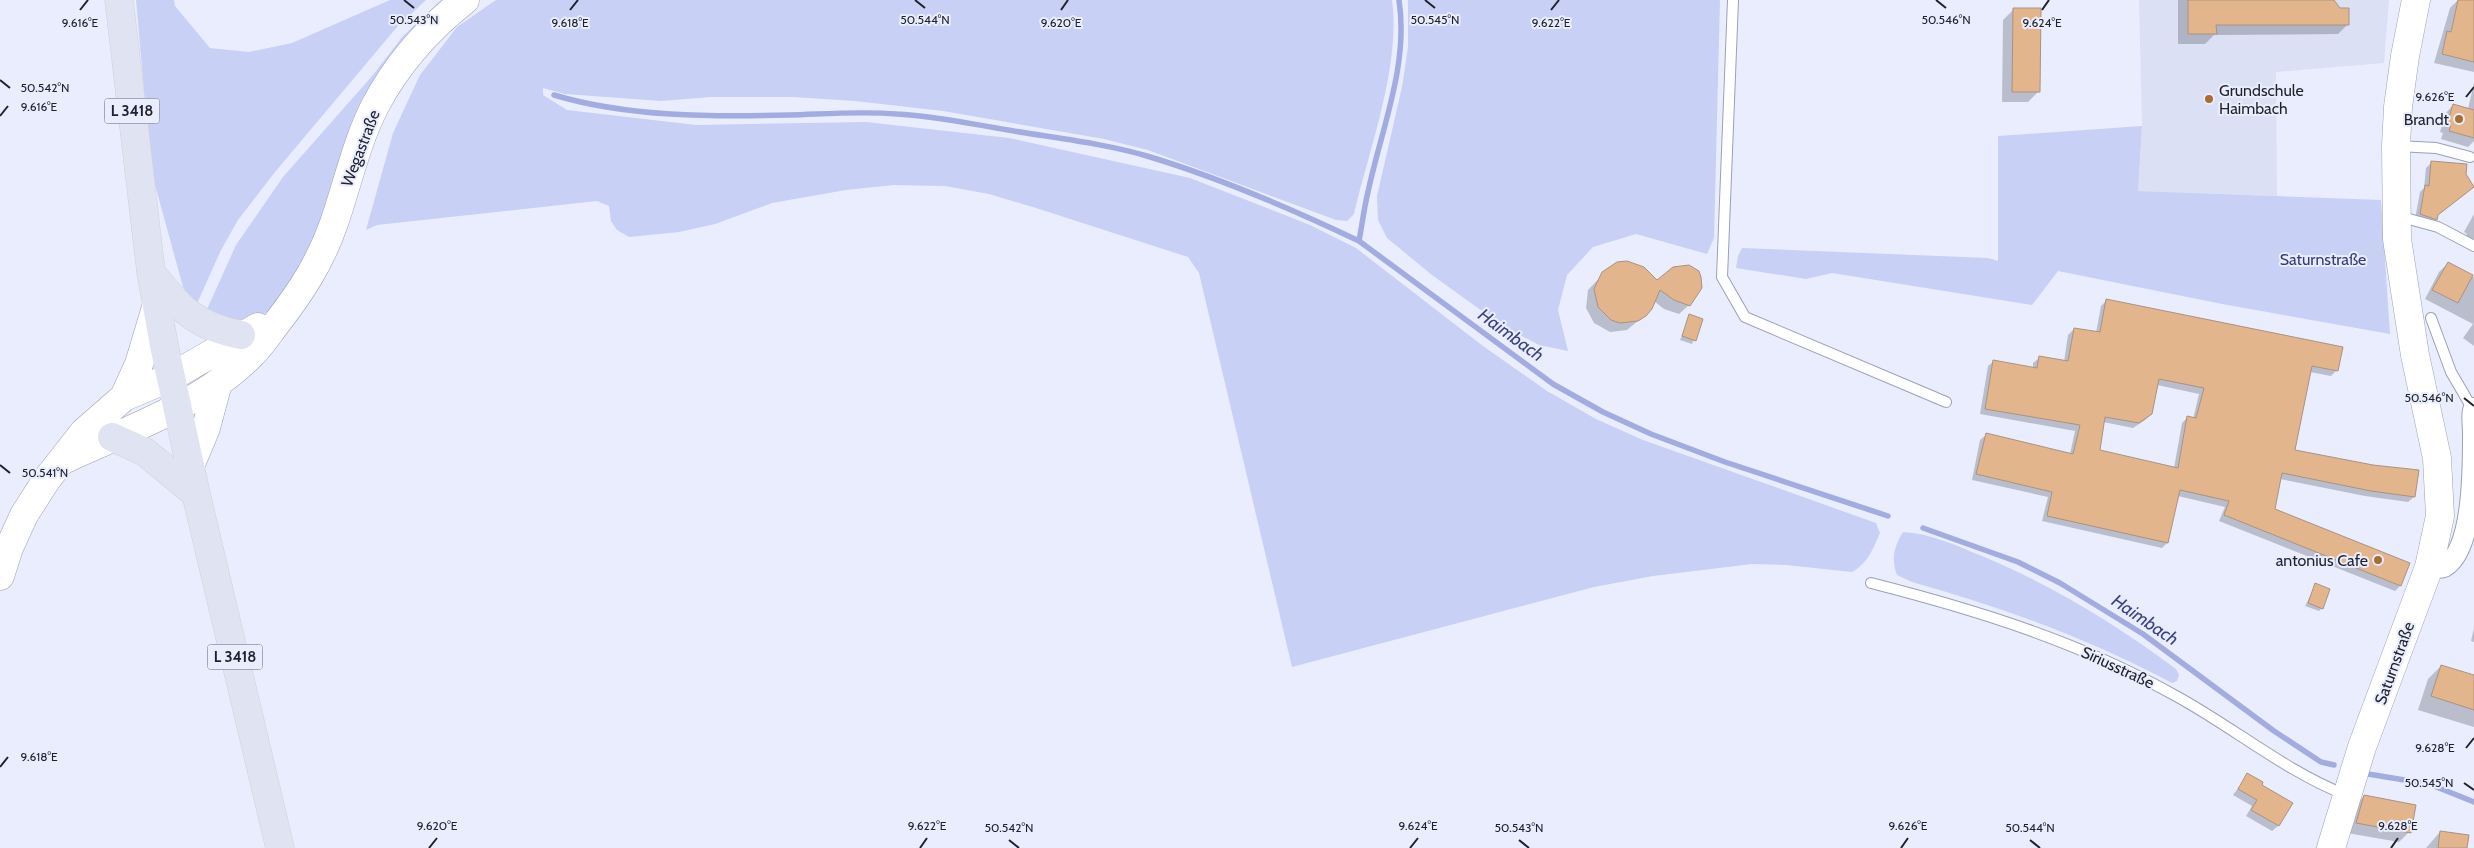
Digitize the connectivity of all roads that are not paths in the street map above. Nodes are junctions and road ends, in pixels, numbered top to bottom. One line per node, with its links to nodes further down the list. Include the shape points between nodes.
1 (119, 0): 9 (main road, L 3418)
2 (465, 0): 11 (main road, Wegastraße, via 425,35 386,86 359,143 320,260 300,295)
3 (1732, 0): 17 (lane, via 1722,277 1745,317)
4 (2416, 0): 5 (main road, Saturnstraße, via 2398,107)
5 (2396, 146): 6 (lane, via 2436,148); 7 (main road, Saturnstraße)
6 (2470, 158)
7 (2397, 216): 8 (lane, via 2438,227); 24 (main road, Saturnstraße, via 2404,291 2440,488 2440,516)
8 (2474, 246)
9 (151, 272): 10 (main road, L 3418); 13 (main road, via 172,300 198,321)
10 (157, 304): 14 (main road, L 3418); 16 (main road, via 139,364)
11 (284, 314): 13 (main road, Wegastraße); 15 (main road, Wegastraße, via 254,353)
12 (2431, 318): 19 (lane, via 2452,372)
13 (242, 336): 14 (main road, Wegastraße)
14 (171, 377): 16 (main road, Wegastraße); 18 (main road, L 3418)
15 (218, 383): 18 (main road, Wegastraße); 22 (main road, via 206,428)
16 (124, 397): 21 (main road, via 84,432)
17 (1946, 402)
18 (177, 406): 20 (main road, Wegastraße); 22 (main road, L 3418)
19 (2473, 408): 24 (street, via 2473,512 2468,532 2461,553 2443,568)
20 (112, 437): 21 (main road, Wegastraße); 23 (main road, via 145,452)
21 (63, 460): 25 (main road, via 24,515)
22 (190, 466): 23 (main road, L 3418)
23 (196, 494): 28 (main road, L 3418)
24 (2429, 567): 27 (main road, Saturnstraße)
25 (0, 576)
26 (1871, 583): 27 (lane, Siriusstraße, via 1952,603 2014,623 2128,670 2177,696 2316,781)
27 (2346, 795): 29 (main road, Saturnstraße)
28 (280, 848)
29 (2331, 848)

